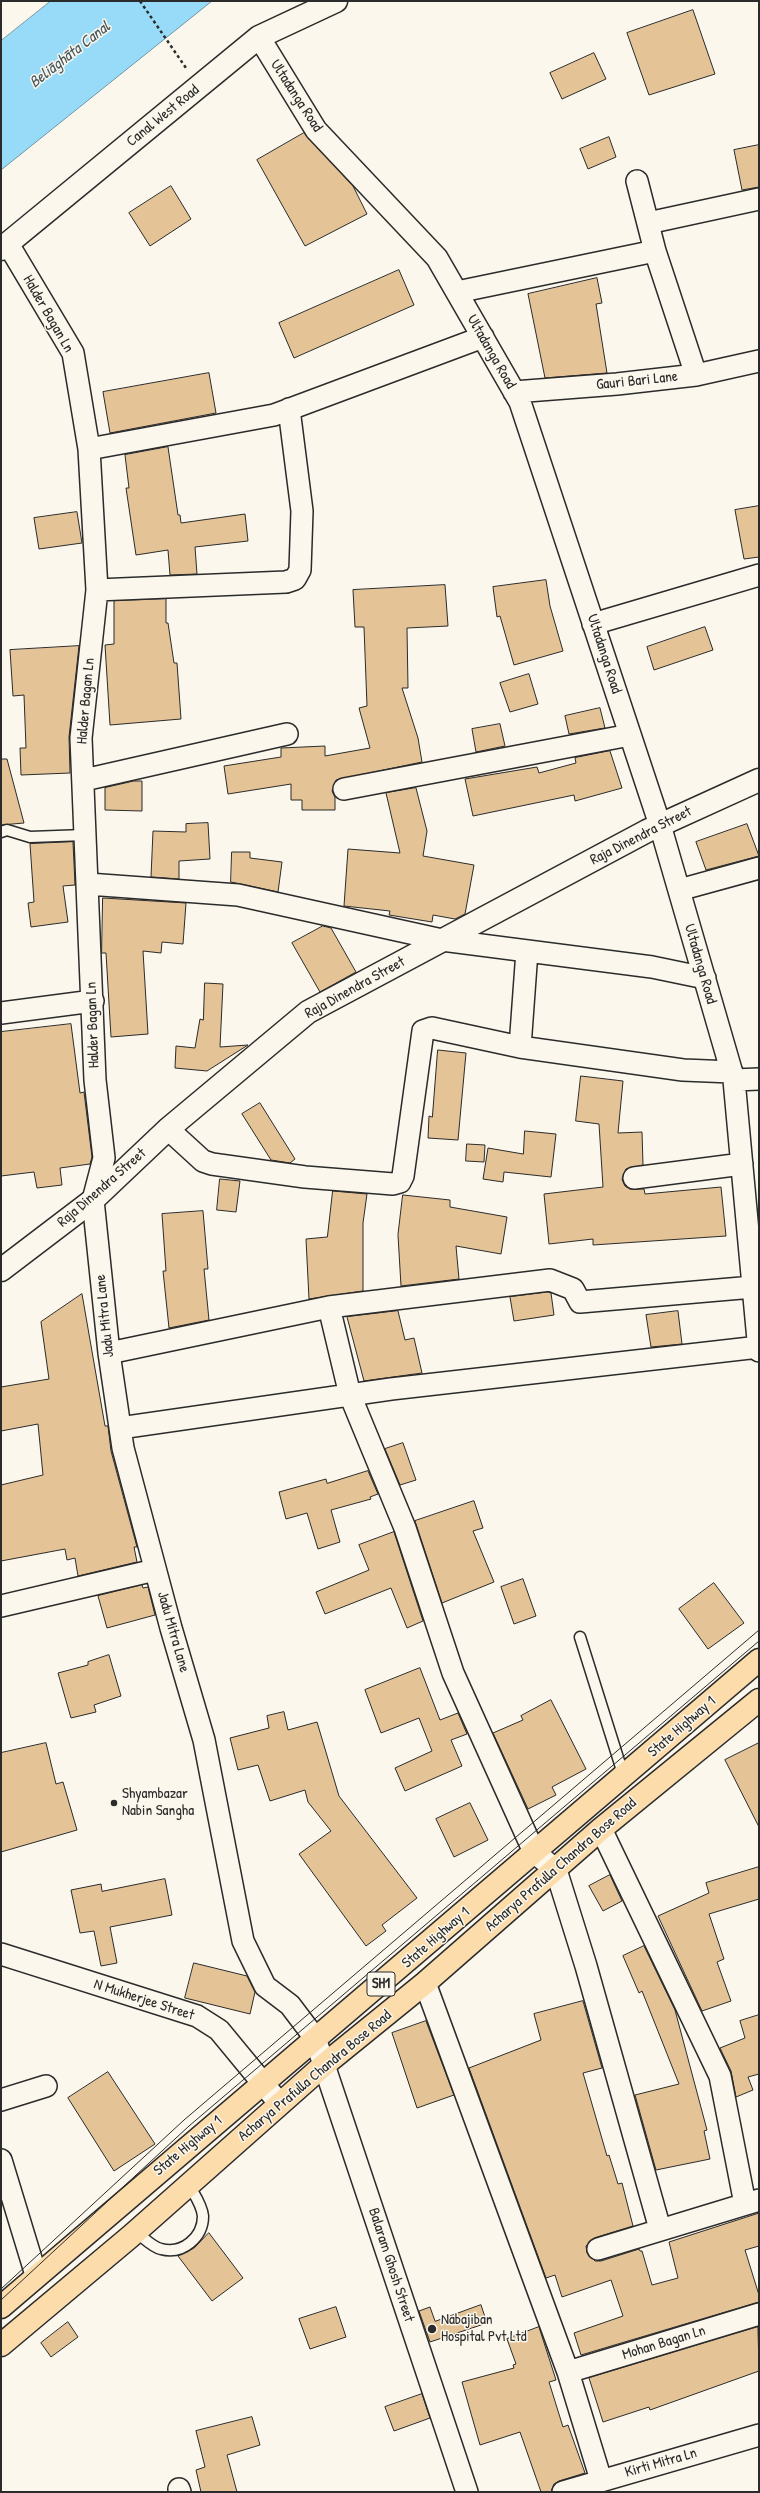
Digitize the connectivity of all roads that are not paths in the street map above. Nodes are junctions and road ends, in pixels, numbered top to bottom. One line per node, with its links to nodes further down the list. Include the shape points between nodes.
1 (326, 3): 2 (main road, Canal West Road)
2 (259, 37): 6 (main road, Canal West Road); 8 (street, Ultadanga Road, via 316,130 437,258)
3 (637, 181): 5 (street)
4 (759, 199): 5 (street)
5 (648, 223): 7 (street)
6 (4, 246): 14 (street, Halder Bagan Ln, via 73,353)
7 (655, 251): 8 (street); 11 (street)
8 (457, 292): 9 (street, Ultadanga Road)
9 (483, 338): 12 (street, Ultadanga Road); 13 (street)
10 (759, 361): 11 (street, Gauri Bari Lane)
11 (696, 375): 12 (street, Gauri Bari Lane)
12 (514, 392): 17 (street, Ultadanga Road, via 520,402)
13 (289, 409): 14 (street, via 274,415); 16 (street, via 302,511 300,570 295,579 286,582)
14 (89, 449): 16 (street, Halder Bagan Ln)
15 (759, 575): 17 (street)
16 (97, 590): 20 (street, Halder Bagan Ln, via 81,738)
17 (593, 624): 19 (street, Ultadanga Road)
18 (287, 734): 20 (street)
19 (630, 734): 22 (street); 23 (street, Ultadanga Road)
20 (84, 780): 25 (street, Halder Bagan Ln)
21 (759, 780): 23 (main road, Raja Dinendra Street)
22 (344, 790)
23 (660, 825): 28 (street, Ultadanga Road); 29 (main road, Raja Dinendra Street)
24 (1, 832): 25 (lane, via 7,830 30,837)
25 (85, 834): 27 (street, Halder Bagan Ln)
26 (759, 868): 28 (street)
27 (88, 884): 29 (street, via 238,895); 32 (street, Halder Bagan Ln)
28 (679, 890): 31 (street, Ultadanga Road)
29 (442, 940): 30 (street); 37 (main road, Raja Dinendra Street, via 308,1012)
30 (527, 951): 31 (street, via 652,967); 34 (street)
31 (705, 978): 35 (street, Ultadanga Road)
32 (93, 1002): 33 (street); 40 (street, Halder Bagan Ln, via 95,1080 104,1158)
33 (1, 1013)
34 (520, 1046): 35 (street); 37 (street, via 432,1028 423,1031 403,1176 400,1182 393,1184 304,1177 212,1164 203,1161)
35 (733, 1076): 36 (street); 38 (street, Ultadanga Road)
36 (759, 1079)
37 (168, 1129): 40 (main road, Raja Dinendra Street)
38 (742, 1164): 39 (street); 42 (street, Ultadanga Road)
39 (634, 1178)
40 (93, 1200): 41 (main road, Raja Dinendra Street); 46 (street, Jadu Mitra Lane)
41 (1, 1270)
42 (753, 1287): 43 (street, via 580,1302 573,1289 550,1280); 44 (street, Ultadanga Road)
43 (329, 1307): 46 (street); 47 (street)
44 (758, 1346): 45 (street, Ultadanga Road); 47 (street)
45 (759, 1351)
46 (109, 1353): 48 (street, Jadu Mitra Lane)
47 (350, 1395): 48 (street); 56 (street, via 405,1528 454,1673)
48 (120, 1428): 49 (street, Jadu Mitra Lane)
49 (155, 1570): 50 (street); 60 (street, Jadu Mitra Lane, via 204,1740 243,1941 265,1986 290,2005)
50 (1, 1606)
51 (580, 1637): 54 (lane)
52 (759, 1660): 54 (main road, State Highway 1 / SH1)
53 (759, 1700): 55 (main road, Acharya Prafulla Chandra Bose Road / SH1)
54 (624, 1777): 56 (main road, State Highway 1 / SH1)
55 (601, 1829): 57 (main road, Acharya Prafulla Chandra Bose Road / SH1); 68 (street, via 720,2076)
56 (534, 1852): 57 (street); 60 (main road, State Highway 1 / SH1)
57 (556, 1870): 59 (main road, Acharya Prafulla Chandra Bose Road / SH1); 69 (street, via 586,1966)
58 (1, 1954): 62 (street, N Mukherjee Street, via 197,2016 219,2030)
59 (425, 1983): 61 (main road, Acharya Prafulla Chandra Bose Road / SH1); 76 (street)
60 (315, 2038): 61 (street, Balaram Ghosh Street); 62 (main road, State Highway 1 / SH1)
61 (324, 2065): 65 (main road, Acharya Prafulla Chandra Bose Road / SH1); 79 (street, Balaram Ghosh Street)
62 (262, 2083): 65 (street, N Mukherjee Street); 72 (main road, State Highway 1 / SH1)
63 (46, 2086): 64 (street)
64 (1, 2100)
65 (280, 2104): 67 (main road, Acharya Prafulla Chandra Bose Road / SH1)
66 (1, 2160): 72 (street)
67 (189, 2185): 70 (main road, Acharya Prafulla Chandra Bose Road / SH1); 70 (lane, via 203,2214 201,2230 192,2242 178,2249 161,2249)
68 (752, 2202): 69 (street)
69 (660, 2229): 71 (street)
70 (136, 2232): 75 (main road, Acharya Prafulla Chandra Bose Road / SH1)
71 (598, 2248)
72 (36, 2275): 73 (main road, State Highway 1 / SH1)
73 (1, 2307)
74 (759, 2314): 76 (street, Mohan Bagan Ln)
75 (1, 2345)
76 (568, 2372): 78 (street)
77 (759, 2435): 78 (street, Kirti Mitra Ln)
78 (601, 2480): 80 (street, Kirti Mitra Ln)
79 (467, 2492)
80 (563, 2492)

